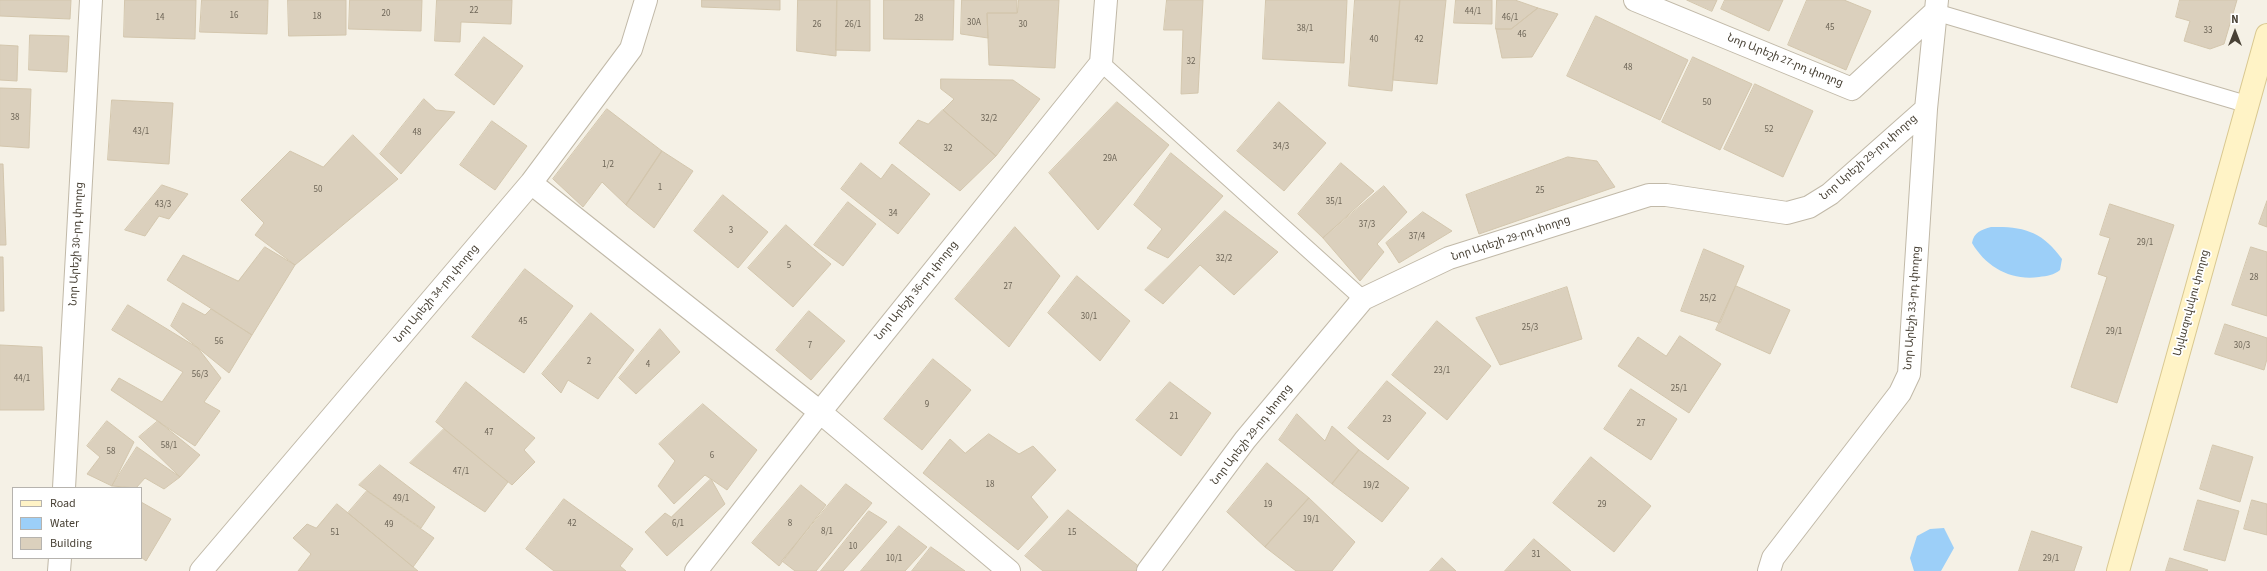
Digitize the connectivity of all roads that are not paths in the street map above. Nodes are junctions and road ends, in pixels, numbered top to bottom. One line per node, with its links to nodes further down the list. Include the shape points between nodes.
1 (91, 0): 13 (street, Նոր Արեշի 30-րդ փողոց)
2 (646, 0): 10 (street, Նոր Արեշի 34-րդ փողոց, via 631,49)
3 (1106, 0): 7 (street)
4 (1635, 0): 5 (street, Նոր Արեշի 27-րդ փողոց, via 1852,89)
5 (1936, 6): 8 (lane); 9 (street, Նոր Արեշի 33-րդ փողոց)
6 (2267, 35): 8 (main road, Այվազովսկու փողոց)
7 (1101, 63): 11 (lane); 12 (street, Նոր Արեշի 36-րդ փողոց)
8 (2246, 104): 21 (main road, Այվազովսկու փողոց)
9 (1926, 109): 11 (street, Նոր Արեշի 29-րդ փողոց, via 1830,194 1809,207 1787,213 1666,195 1649,195 1449,258); 20 (street, Նոր Արեշի 33-րդ փողոց, via 1909,374 1900,393 1773,558)
10 (531, 183): 12 (street); 16 (street, Նոր Արեշի 34-րդ փողոց)
11 (1363, 299): 19 (street, Նոր Արեշի 29-րդ փողոց, via 1245,440)
12 (820, 412): 17 (street, Նոր Արեշի 36-րդ փողոց); 18 (street)
13 (64, 487)
14 (60, 559): 15 (street)
15 (59, 571)
16 (201, 571)
17 (696, 571)
18 (1009, 571)
19 (1148, 571)
20 (1768, 571)
21 (2118, 571)

